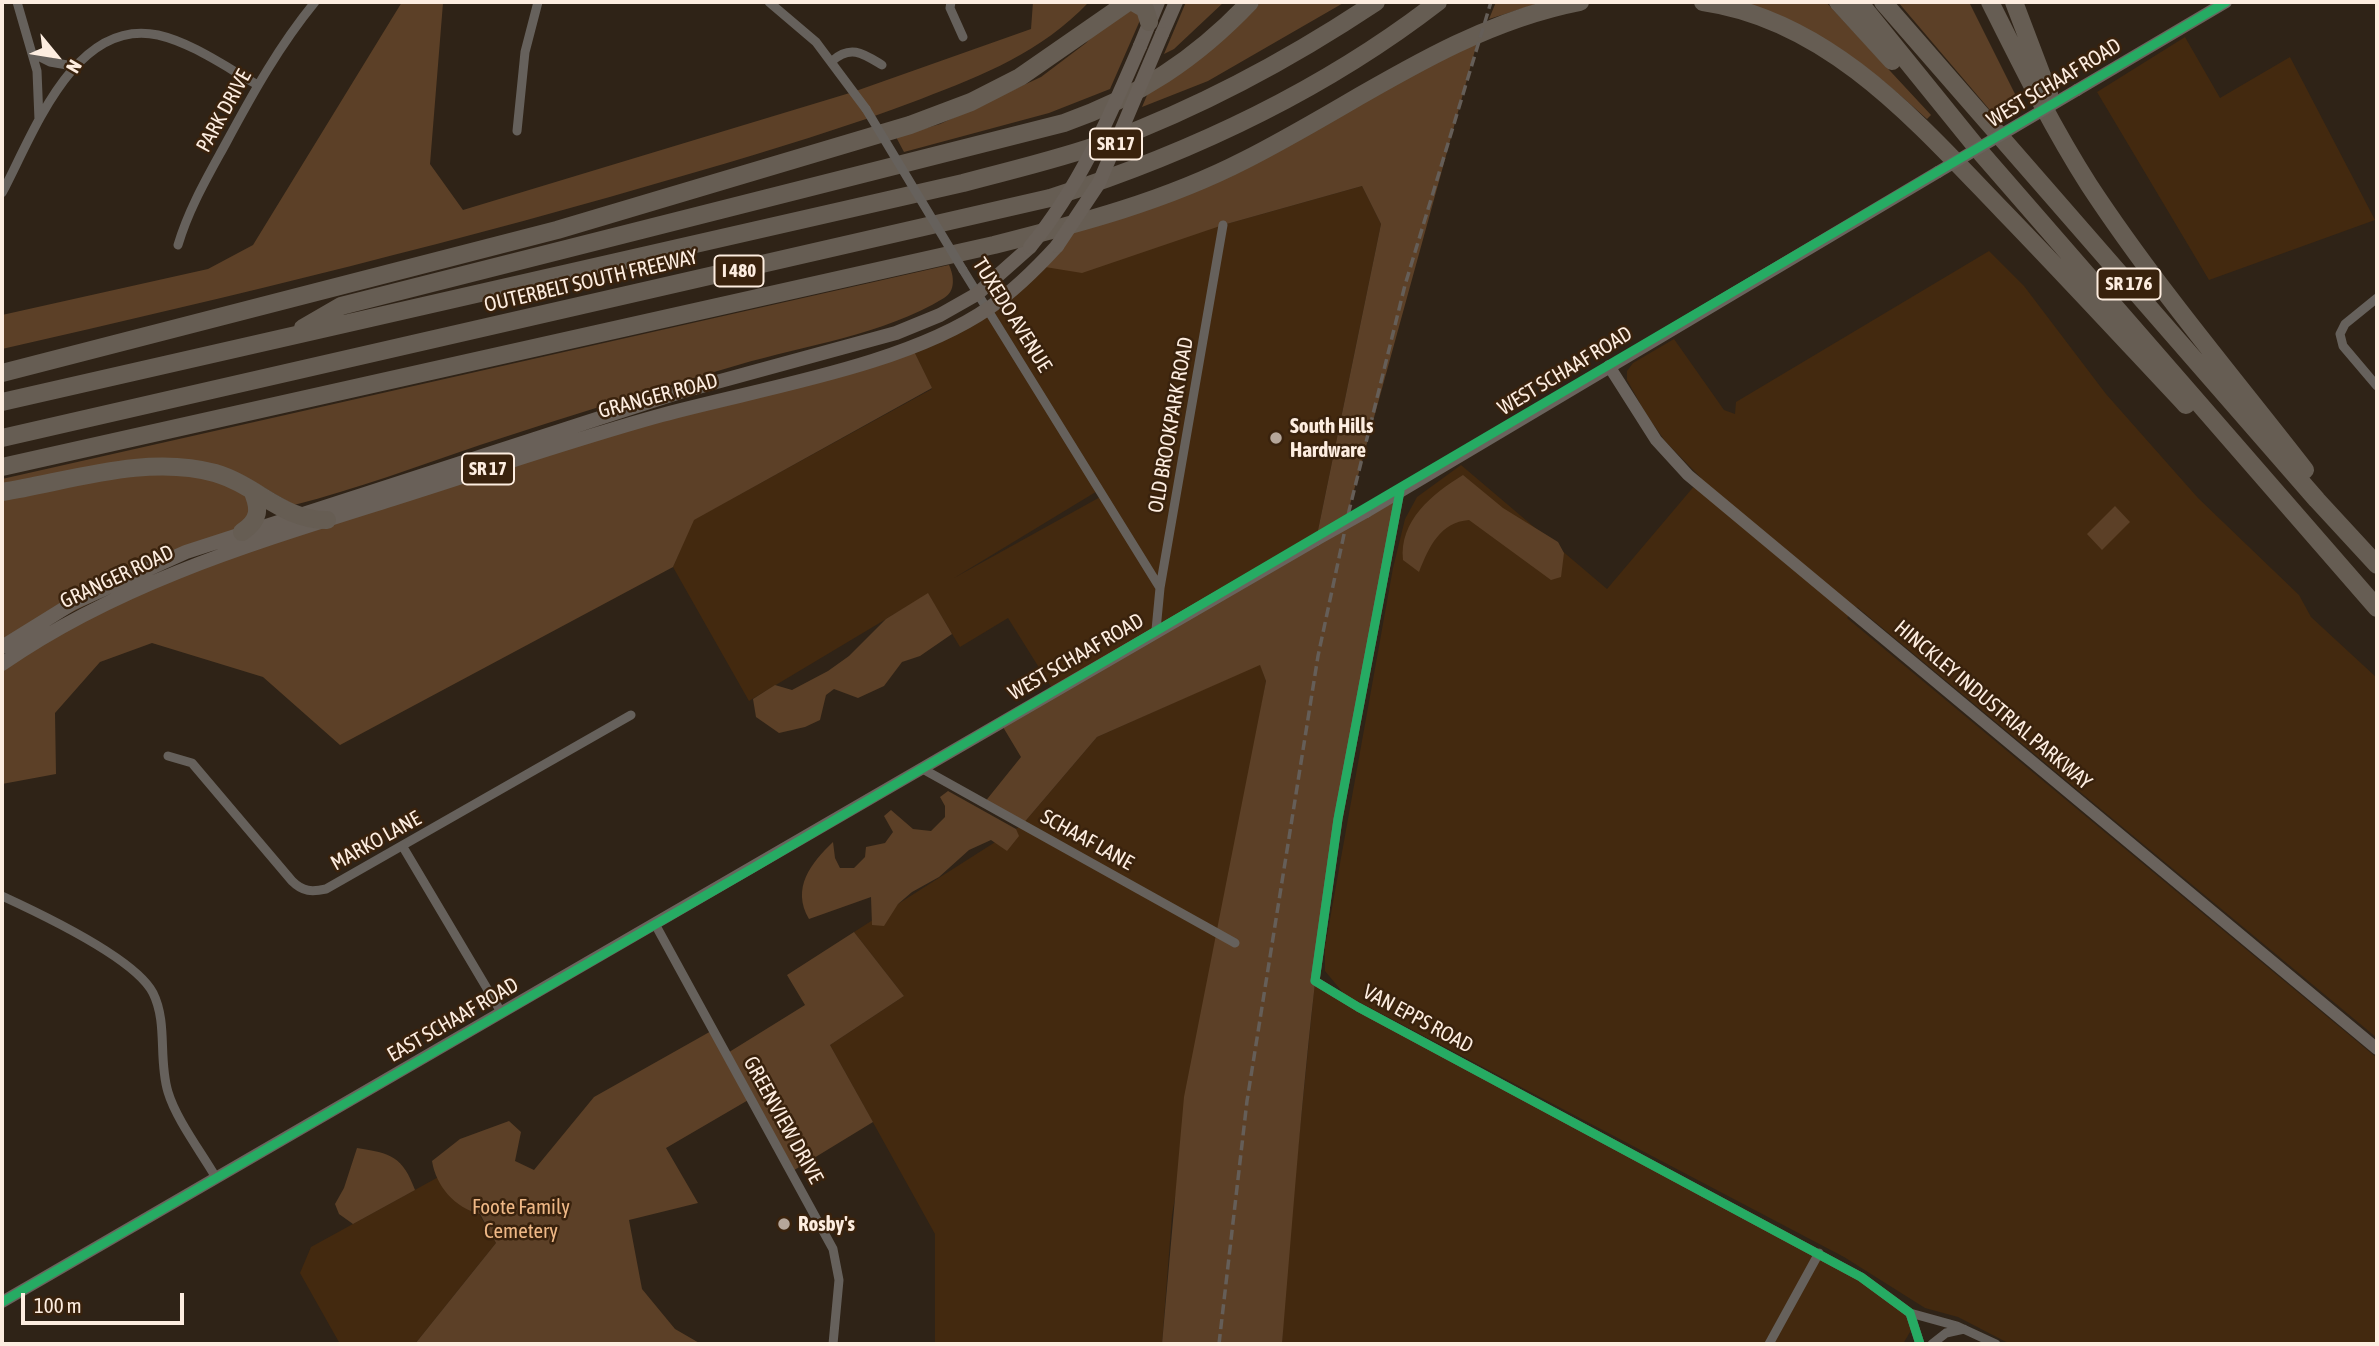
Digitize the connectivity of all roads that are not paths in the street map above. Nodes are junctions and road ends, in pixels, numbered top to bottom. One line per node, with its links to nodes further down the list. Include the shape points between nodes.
1 (17, 2): 23 (street)
2 (315, 2): 27 (street, PARK DRIVE, via 286,38)
3 (538, 2): 29 (street, via 524,52)
4 (769, 2): 24 (street, TUXEDO AVENUE, via 800,26)
5 (951, 2): 22 (street)
6 (1128, 2): 40 (highway, via 1008,84 910,125 557,230)
7 (1133, 2): 21 (highway, via 1145,9)
8 (1158, 2): 21 (main road, GRANGER ROAD / SR 17)
9 (1175, 2): 21 (main road, GRANGER ROAD / SR 17)
10 (1376, 2): 38 (highway, OUTERBELT SOUTH FREEWAY / I 480, via 1232,88 1069,154 951,186)
11 (1438, 2): 43 (highway, OUTERBELT SOUTH FREEWAY / I 480, via 1330,75 1250,118 1151,162 1050,198)
12 (1580, 2): 44 (highway, via 1514,18 1463,40 1245,160 1115,214)
13 (1703, 2): 45 (highway, via 1741,10 1796,33 1876,86 1959,165 2217,438)
14 (1839, 2): 30 (highway)
15 (1858, 2): 30 (highway, SR 176)
16 (1884, 2): 52 (highway, SR 176)
17 (1990, 2): 33 (highway, via 2088,183)
18 (2014, 2): 33 (highway, via 2062,122)
19 (2226, 2): 39 (street, WEST SCHAAF ROAD, bridge)
20 (1248, 3): 38 (highway, via 1165,77 1128,98 1064,123 341,306)
21 (1156, 28): 35 (main road, GRANGER ROAD / SR 17, bridge, via 1140,46 1094,152 1067,197 1030,247); 37 (main road, GRANGER ROAD / SR 17, bridge, via 1099,183 1057,246)
22 (963, 37)
23 (32, 53): 26 (street); 28 (street, via 39,85)
24 (832, 61): 25 (street, via 855,50); 35 (street, TUXEDO AVENUE, bridge, via 866,109)
25 (883, 65)
26 (73, 66): 27 (street, via 99,44 138,33 180,43); 28 (street)
27 (258, 85): 34 (street, PARK DRIVE, via 188,214)
28 (39, 125): 31 (street)
29 (517, 131)
30 (1982, 154): 45 (highway, SR 176)
31 (2, 193)
32 (1223, 225): 53 (street, OLD BROOKPARK ROAD)
33 (2132, 243): 52 (highway)
34 (178, 245)
35 (977, 294): 37 (street, TUXEDO AVENUE); 49 (main road, GRANGER ROAD / SR 17, via 896,332 692,389)
36 (2377, 298): 41 (street, via 2345,324 2340,334 2343,346)
37 (988, 309): 50 (main road, GRANGER ROAD / SR 17, via 931,338 840,369 609,430); 53 (street, TUXEDO AVENUE)
38 (288, 337): 42 (highway, OUTERBELT SOUTH FREEWAY / I 480)
39 (1609, 366): 47 (street, WEST SCHAAF ROAD); 66 (street, HINCKLEY INDUSTRIAL PARKWAY, via 1656,440 1688,475)
40 (2, 373)
41 (2377, 386)
42 (2, 402)
43 (2, 438)
44 (2, 467)
45 (2267, 482): 54 (highway, SR 176)
46 (252, 490): 48 (highway, via 218,474 172,466); 49 (highway); 51 (highway, via 259,510 257,520)
47 (1400, 491): 55 (street, WEST SCHAAF ROAD, bridge); 68 (street, VAN EPPS ROAD, via 1338,819 1315,981)
48 (2, 492)
49 (296, 516): 50 (highway); 51 (main road, GRANGER ROAD / SR 17)
50 (327, 520): 57 (main road, GRANGER ROAD / SR 17, via 148,583 78,617)
51 (242, 532): 56 (main road, GRANGER ROAD / SR 17, via 105,587)
52 (2377, 564)
53 (1160, 588): 55 (street, OLD BROOKPARK ROAD)
54 (2377, 608)
55 (1156, 630): 60 (street, WEST SCHAAF ROAD)
56 (2, 647)
57 (2, 664)
58 (632, 715): 61 (street, MARKO LANE)
59 (168, 755): 61 (street, MARKO LANE, via 192,763 299,888 326,890)
60 (921, 768): 63 (street, EAST SCHAAF ROAD); 64 (street, SCHAAF LANE)
61 (403, 847): 65 (street)
62 (2, 896): 67 (street, via 128,964 152,990 168,1095)
63 (654, 924): 65 (street, EAST SCHAAF ROAD); 72 (street, GREENVIEW DRIVE, via 833,1249 839,1280)
64 (1235, 943)
65 (501, 1012): 67 (street, EAST SCHAAF ROAD)
66 (2377, 1049)
67 (215, 1176): 69 (street, EAST SCHAAF ROAD)
68 (1819, 1253): 70 (street, VAN EPPS ROAD); 73 (street)
69 (2, 1302)
70 (1910, 1313): 71 (street, VAN EPPS ROAD); 74 (street)
71 (1964, 1329): 75 (street, via 1946,1333); 76 (street, VAN EPPS ROAD)
72 (833, 1344)
73 (1769, 1344)
74 (1920, 1344)
75 (1933, 1344)
76 (1996, 1344)

